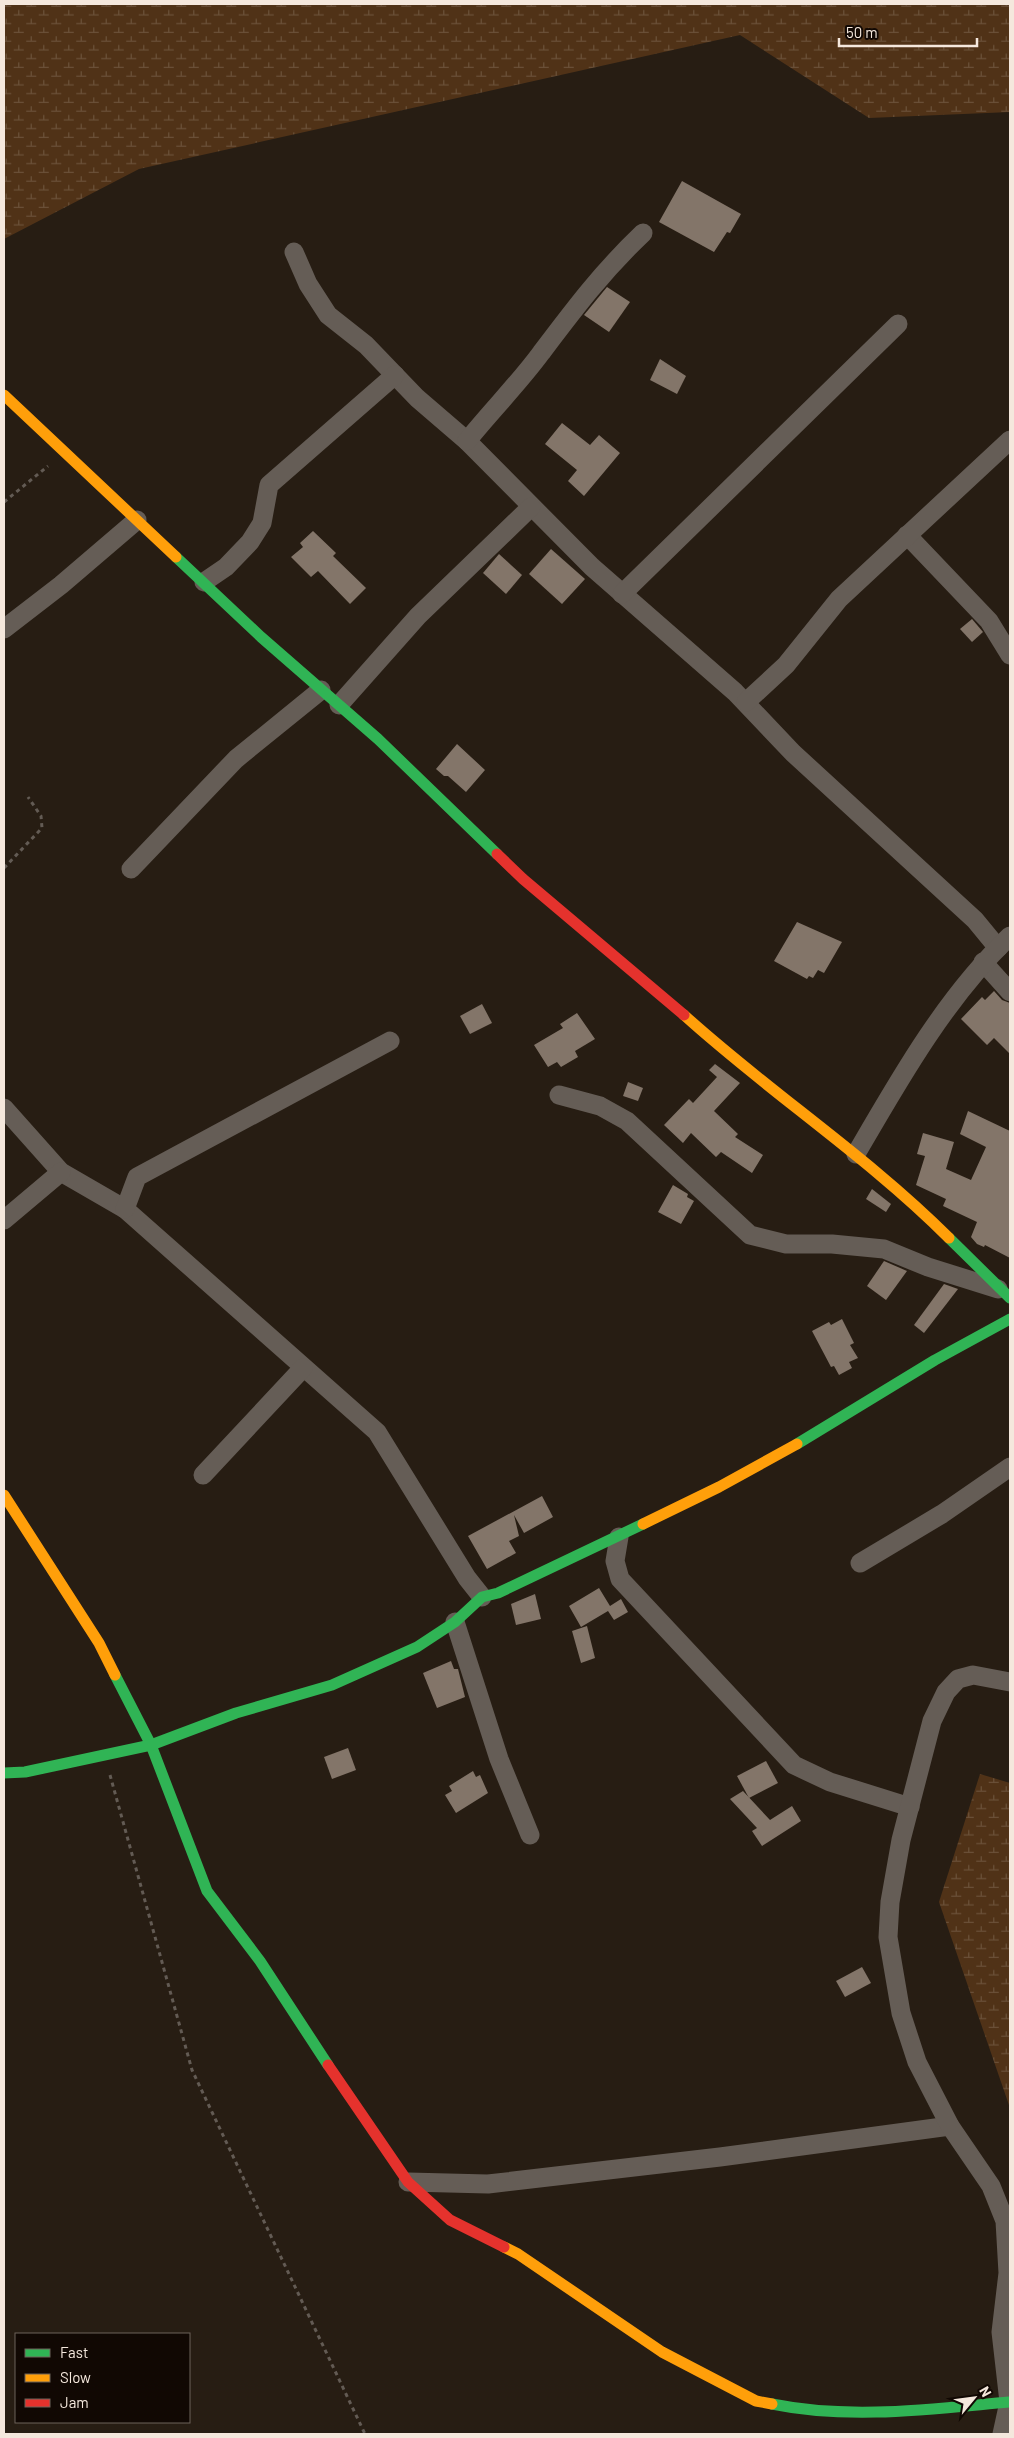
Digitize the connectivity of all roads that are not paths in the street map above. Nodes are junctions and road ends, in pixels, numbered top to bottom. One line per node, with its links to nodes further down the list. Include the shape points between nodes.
1 (643, 233): 6 (street, via 611,263 541,354)
2 (294, 252): 4 (street, via 308,284 328,315 366,345)
3 (898, 324): 12 (street)
4 (395, 375): 6 (street); 11 (street, via 269,485 262,523 250,542 226,567)
5 (4, 395): 9 (street)
6 (467, 440): 8 (street)
7 (1010, 440): 10 (street)
8 (531, 507): 12 (street); 17 (street, via 418,616)
9 (137, 520): 11 (street); 13 (street, via 60,586)
10 (907, 535): 14 (street, via 989,621); 16 (street, via 839,599 786,665)
11 (204, 582): 15 (street)
12 (622, 594): 16 (street)
13 (4, 628)
14 (1010, 655)
15 (321, 690): 17 (street); 18 (street, via 236,759)
16 (746, 702): 19 (street, via 793,753)
17 (339, 705): 25 (street, via 523,879 717,1045)
18 (132, 869)
19 (1004, 942): 20 (street)
20 (984, 962): 21 (street); 25 (street, via 937,1023)
21 (1010, 992)
22 (390, 1041): 27 (street, via 137,1177)
23 (559, 1095): 29 (street, via 600,1106 627,1121 750,1235 786,1244 884,1248)
24 (4, 1108): 26 (street)
25 (856, 1154): 29 (street, via 918,1207)
26 (61, 1172): 27 (street); 28 (street)
27 (124, 1209): 31 (street)
28 (4, 1220)
29 (1005, 1293)
30 (1010, 1319): 35 (street, via 935,1360 802,1441 719,1487)
31 (303, 1368): 33 (street); 37 (street, via 378,1432 467,1578)
32 (1010, 1467): 36 (street, via 942,1514)
33 (203, 1475)
34 (4, 1495): 40 (street, via 99,1643)
35 (619, 1536): 37 (street); 42 (street, via 615,1561 620,1579 794,1765 830,1782)
36 (860, 1563)
37 (482, 1597): 38 (street)
38 (455, 1622): 40 (street, via 417,1647 332,1685 236,1713); 43 (street, via 499,1759)
39 (1010, 1682): 42 (street, via 973,1675 958,1679 946,1692 932,1720)
40 (152, 1745): 41 (street, via 25,1772); 45 (street, via 207,1891 260,1961)
41 (4, 1773)
42 (910, 1807): 44 (street, via 890,1902 890,1955 901,2013 917,2062)
43 (530, 1834)
44 (950, 2126): 45 (street, via 488,2184); 46 (street, via 991,2186 1005,2220 1008,2273 1001,2332)
45 (408, 2182): 46 (street, via 450,2220 518,2254 662,2352 756,2401 795,2409 877,2413)
46 (1009, 2402): 47 (street)
47 (1002, 2434)

